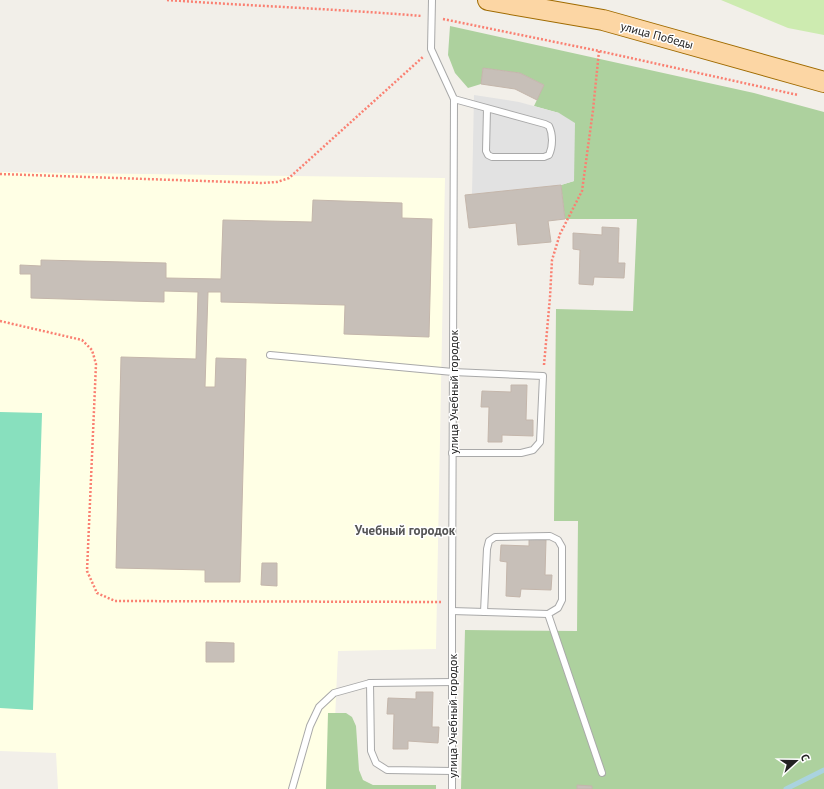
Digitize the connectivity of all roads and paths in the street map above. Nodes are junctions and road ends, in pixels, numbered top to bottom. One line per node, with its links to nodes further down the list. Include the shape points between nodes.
1 (167, 0): 4 (path)
2 (432, 0): 4 (lane, улица Учебный городок)
3 (488, 0): 7 (main road, улица Победы, via 603,20)
4 (432, 16): 5 (lane, улица Учебный городок); 6 (path)
5 (431, 49): 9 (lane, улица Учебный городок); 11 (path, via 289,178 277,182)
6 (599, 51): 8 (path); 15 (path, via 582,191 560,234 552,260)
7 (824, 82)
8 (801, 96)
9 (454, 100): 10 (lane); 14 (lane, улица Учебный городок)
10 (488, 108): 10 (lane, via 549,126 552,131 552,150 549,155 488,155)
11 (0, 174)
12 (0, 321): 17 (path, via 82,340 92,350 96,364 87,571 97,593 115,601)
13 (270, 355): 14 (lane)
14 (453, 372): 15 (lane); 16 (lane, улица Учебный городок)
15 (543, 376): 16 (lane, via 540,442 533,450 521,453)
16 (452, 453): 17 (lane, улица Учебный городок)
17 (452, 602): 18 (lane, улица Учебный городок)
18 (452, 611): 19 (lane); 21 (lane, улица Учебный городок)
19 (484, 612): 20 (lane); 20 (lane, via 486,549 489,541 495,536 550,536 558,540 562,547 562,600 558,608)
20 (548, 614): 24 (lane)
21 (453, 682): 22 (lane); 23 (lane, улица Учебный городок)
22 (370, 683): 23 (lane, via 371,751 376,763 387,770); 25 (lane, via 334,693 319,707 310,726)
23 (452, 771): 26 (lane, улица Учебный городок)
24 (602, 773)
25 (292, 789)
26 (452, 789)

